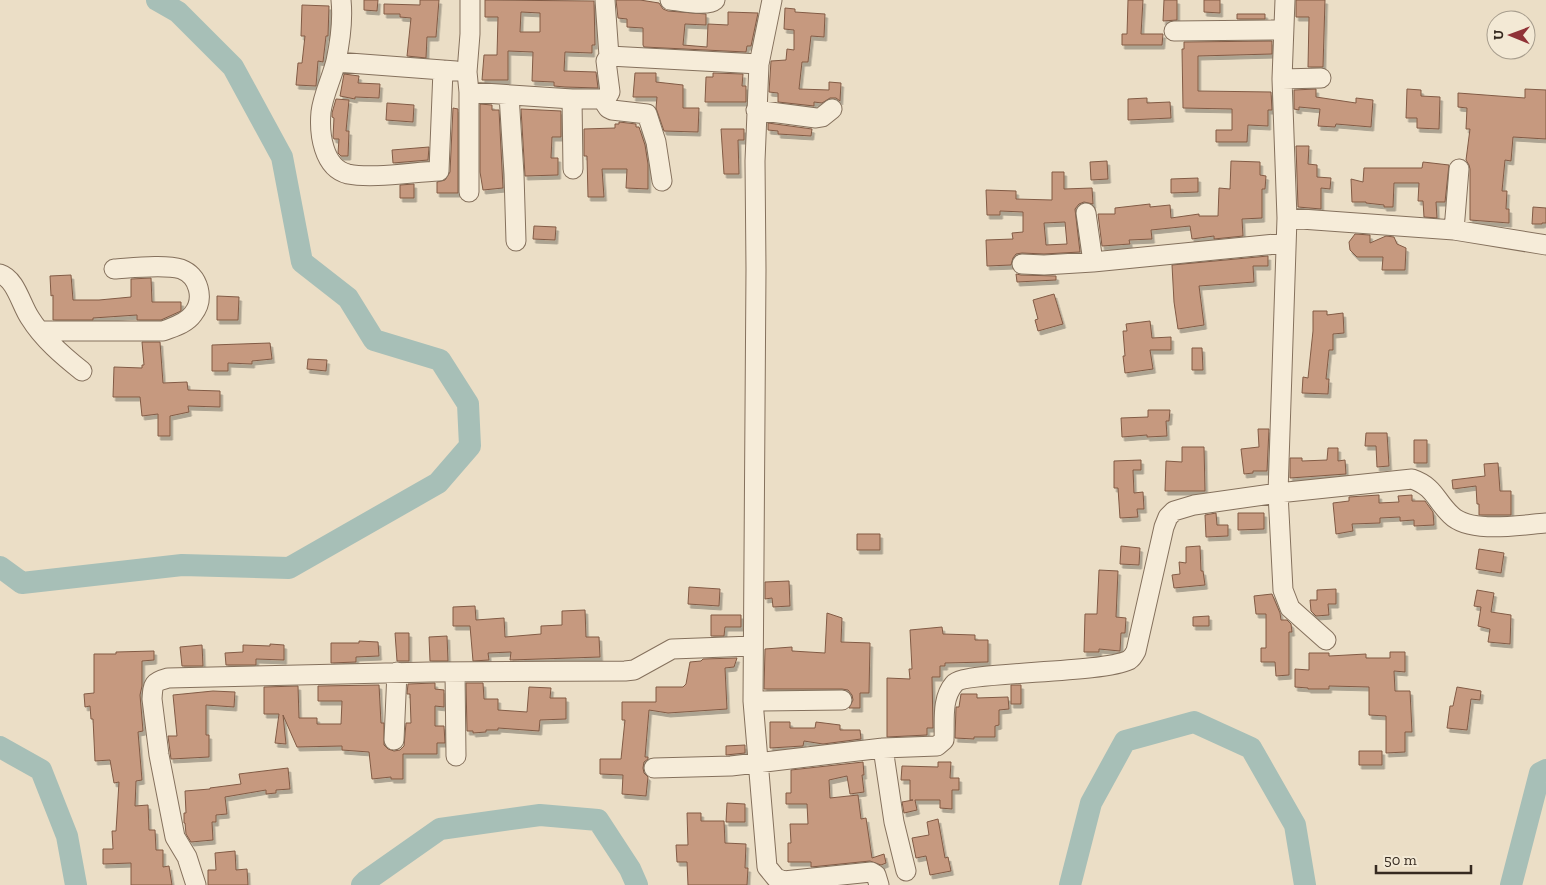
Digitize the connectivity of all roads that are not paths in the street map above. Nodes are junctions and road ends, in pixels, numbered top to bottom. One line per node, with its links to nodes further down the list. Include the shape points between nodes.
1 (341, 0): 11 (street)
2 (470, 0): 14 (street)
3 (604, 0): 10 (street)
4 (670, 0): 5 (street, via 706,4)
5 (715, 0)
6 (772, 0): 12 (street)
7 (1285, 0): 8 (street)
8 (1283, 30): 9 (street); 16 (street)
9 (1174, 31)
10 (609, 56): 12 (street); 20 (street, via 606,61 610,92)
11 (336, 62): 13 (street); 13 (street, via 321,112 323,140 328,159 338,170 363,176 439,171)
12 (759, 64): 22 (street)
13 (443, 70): 14 (street)
14 (467, 72): 17 (street)
15 (1321, 78): 16 (street)
16 (1282, 79): 28 (street)
17 (469, 92): 18 (street); 26 (street)
18 (508, 95): 19 (street); 30 (street)
19 (572, 99): 20 (street); 23 (street)
20 (602, 99): 25 (street, via 612,110 647,114 656,142)
21 (832, 109): 22 (street, via 816,118)
22 (756, 110): 42 (street)
23 (573, 169)
24 (1460, 169): 29 (street)
25 (662, 181)
26 (469, 192)
27 (1086, 213): 33 (street)
28 (1287, 218): 29 (street); 31 (street)
29 (1454, 230): 32 (street)
30 (516, 241)
31 (1286, 243): 33 (street); 39 (street)
32 (1546, 245)
33 (1093, 262): 34 (street)
34 (1022, 264)
35 (114, 269): 37 (street, via 180,269 197,282 198,304 193,315 163,331)
36 (0, 274): 37 (street, via 11,283)
37 (40, 331): 38 (street)
38 (82, 371)
39 (1278, 493): 40 (street, via 1412,479 1432,491 1459,522 1482,527); 41 (street, via 1283,590 1290,608); 48 (street, via 1194,506 1174,511 1168,517 1136,651 1130,659 1060,671 957,681 945,704 944,740 940,744)
40 (1546, 523)
41 (1326, 640)
42 (753, 646): 44 (street, via 672,649 634,670 625,671); 46 (street)
43 (397, 672): 44 (street); 47 (street); 53 (street, via 168,678 153,685 164,787 175,837 187,857)
44 (455, 672): 49 (street)
45 (842, 700): 46 (street)
46 (753, 701): 50 (street)
47 (394, 740)
48 (884, 748): 50 (street); 52 (street, via 894,822)
49 (456, 756)
50 (758, 762): 51 (street); 54 (street, via 767,867 771,874 784,882 871,872 876,875)
51 (654, 768)
52 (906, 871)
53 (196, 885)
54 (879, 885)

